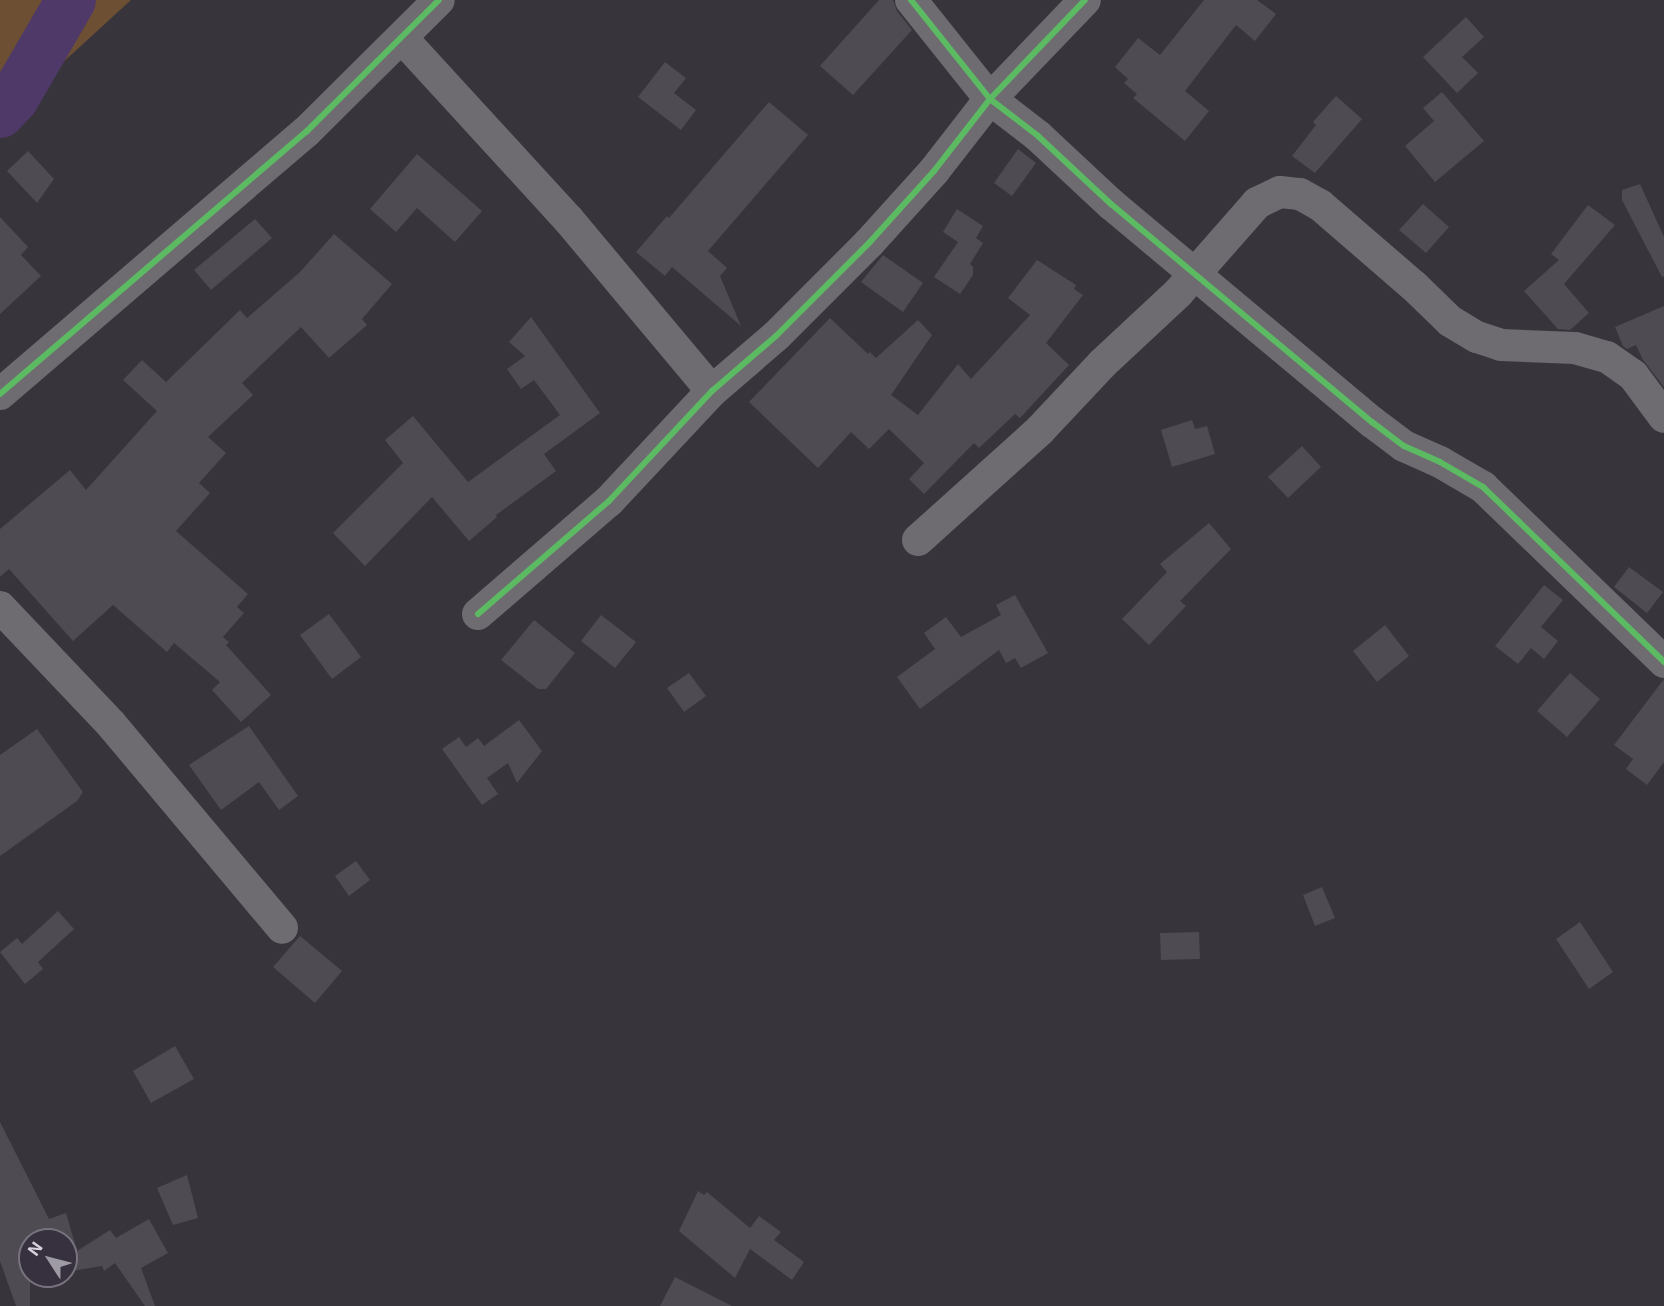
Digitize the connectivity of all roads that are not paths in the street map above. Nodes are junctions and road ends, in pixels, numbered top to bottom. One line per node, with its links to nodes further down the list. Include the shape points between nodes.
1 (439, 0): 4 (street)
2 (911, 0): 5 (street)
3 (1085, 0): 5 (street)
4 (402, 38): 7 (street, via 568,219); 8 (street, via 306,132)
5 (990, 99): 6 (street); 7 (street, via 934,171 869,243 776,336)
6 (1195, 273): 9 (street, via 1257,203 1280,192 1300,194 1320,205 1459,327 1501,345 1575,348 1607,357 1633,375); 10 (street, via 1040,430); 13 (street, via 1404,446 1484,488)
7 (712, 391): 12 (street, via 609,501)
8 (0, 394)
9 (1664, 417)
10 (918, 540)
11 (0, 607): 14 (street, via 111,724)
12 (478, 614)
13 (1664, 662)
14 (282, 927)

